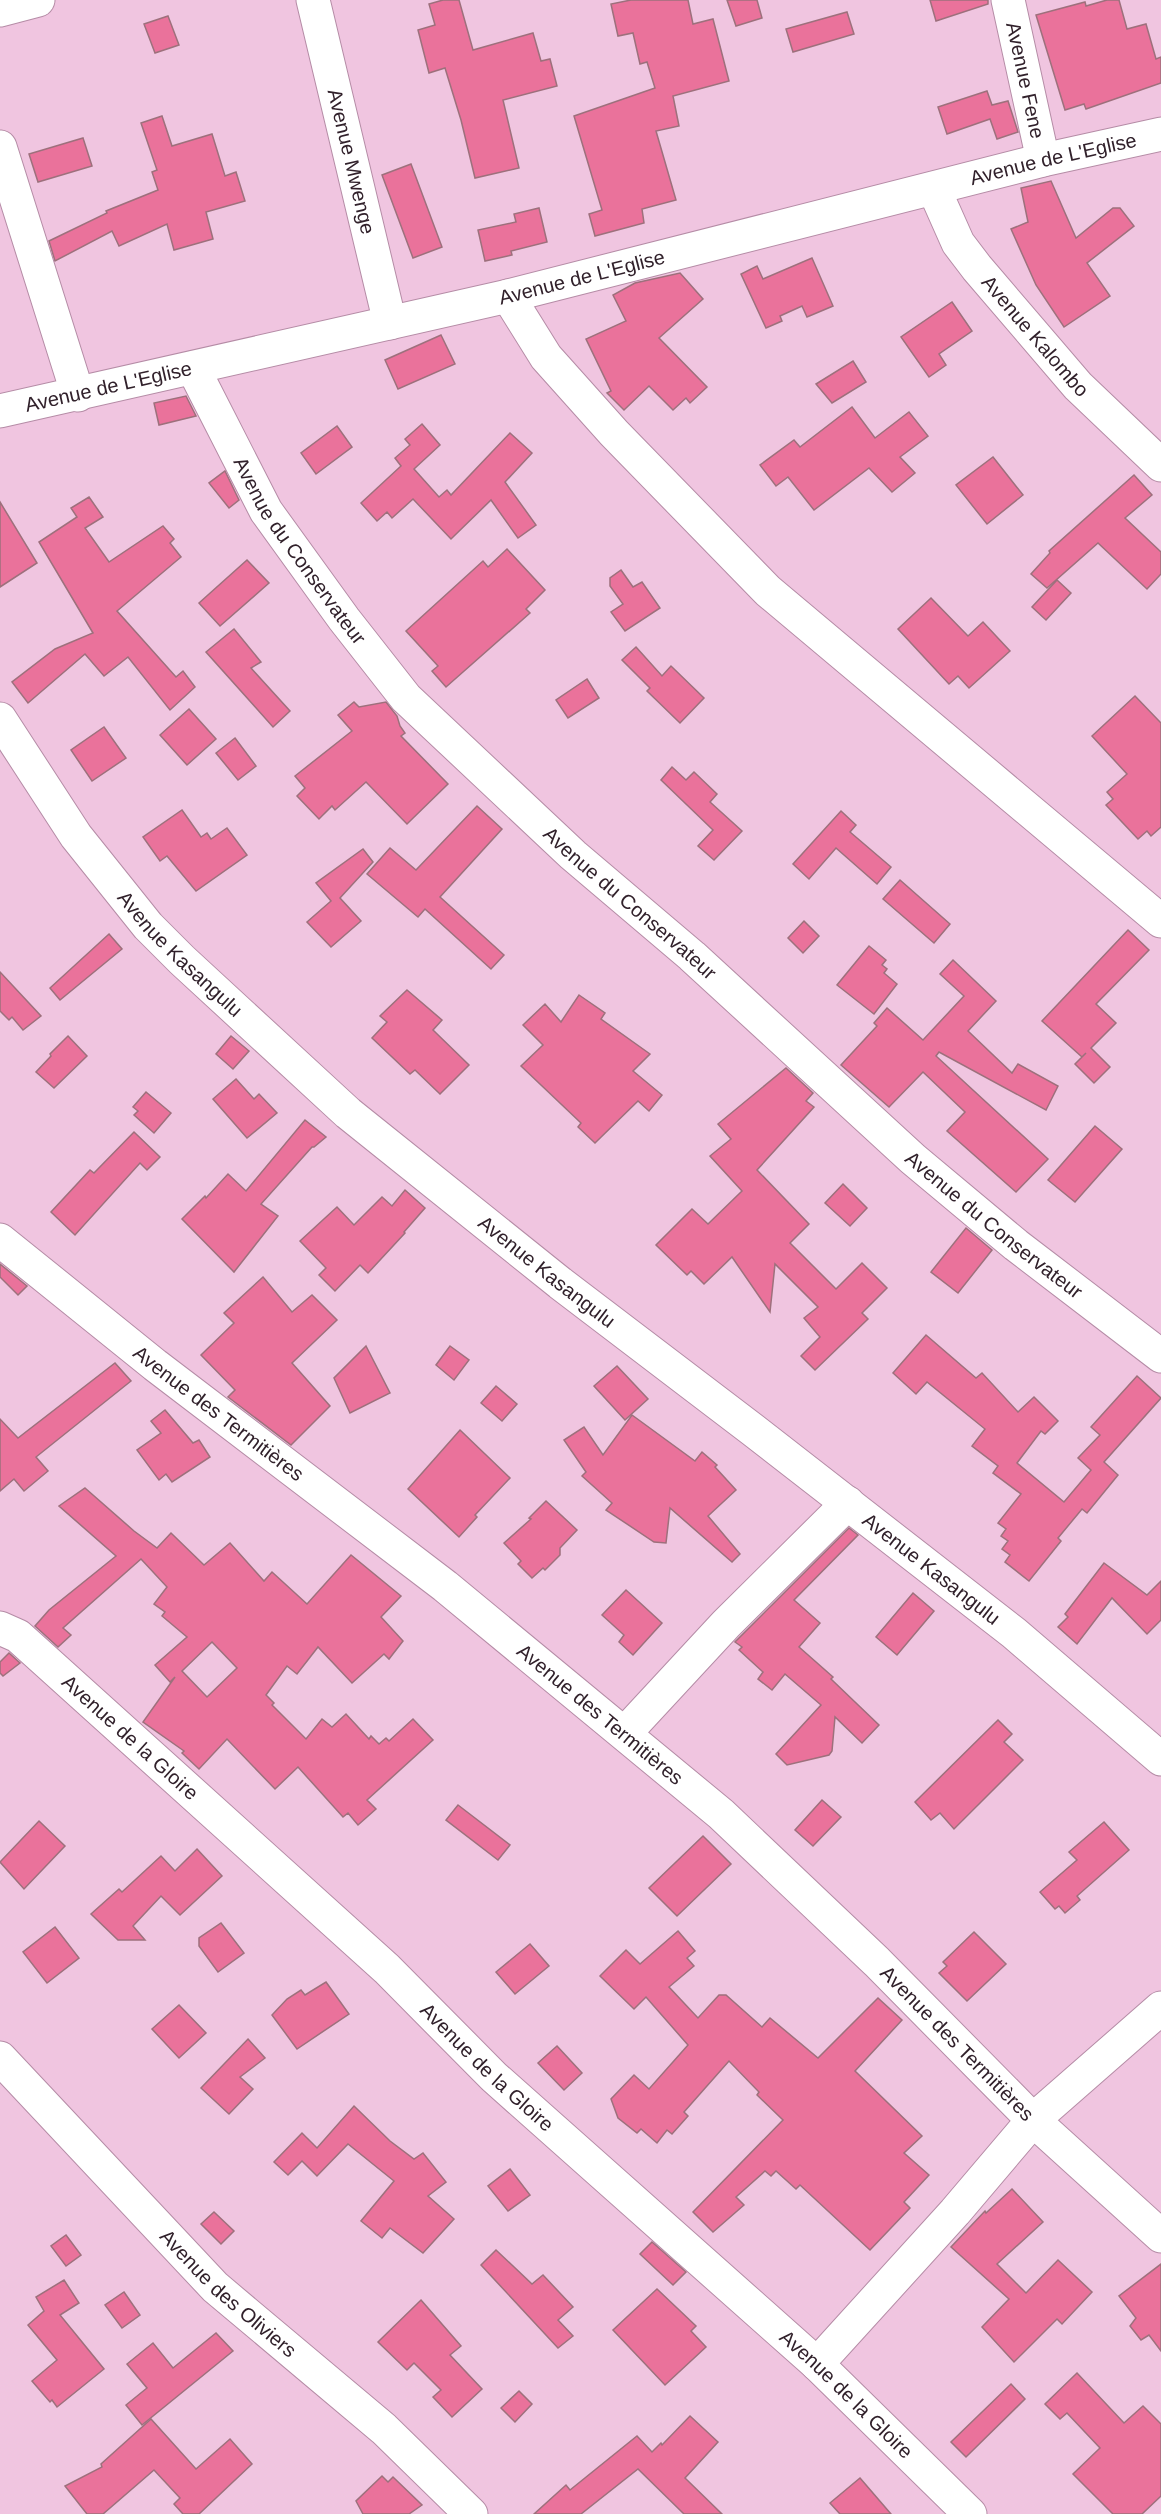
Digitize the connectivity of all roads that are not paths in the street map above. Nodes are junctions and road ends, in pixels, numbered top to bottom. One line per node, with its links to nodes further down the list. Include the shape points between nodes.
1 (38, 0): 4 (street)
2 (314, 0): 10 (street, Avenue Mwenge)
3 (1008, 0): 7 (street, Avenue Fene)
4 (0, 10)
5 (1161, 134): 7 (street, Avenue de L'Eglise)
6 (0, 147): 12 (street)
7 (1043, 160): 8 (street, Avenue de L'Eglise)
8 (934, 189): 9 (street, Avenue de L'Eglise); 14 (street, Avenue Kalombo, via 958,243 977,268 1078,386)
9 (508, 296): 10 (street, Avenue de L'Eglise); 16 (street, via 546,357 768,591)
10 (390, 323): 11 (street, Avenue de L'Eglise)
11 (193, 368): 12 (street, Avenue de L'Eglise); 18 (street, Avenue du Conservateur, via 266,511 406,698 573,855 692,956 913,1159 1016,1245)
12 (78, 395): 13 (street, Avenue de L'Eglise)
13 (0, 411)
14 (1161, 465)
15 (0, 719): 19 (street, Avenue Kasangulu, via 76,836 148,926 190,968 348,1113 560,1283)
16 (1161, 921)
17 (0, 1240): 21 (street, Avenue des Termitières, via 155,1365 445,1586)
18 (1161, 1356)
19 (848, 1503): 21 (street, via 741,1609); 22 (street, Avenue Kasangulu, via 1014,1634)
20 (0, 1628): 27 (street, Avenue de la Gloire, via 18,1636 166,1767 387,1969 494,2076)
21 (625, 1733): 25 (street, Avenue des Termitières, via 801,1888)
22 (1161, 1759)
23 (1161, 2008): 25 (street)
24 (0, 2058): 28 (street, Avenue des Oliviers, via 215,2287 384,2429)
25 (1033, 2120): 26 (street, Avenue des Termitières); 27 (street)
26 (1161, 2236)
27 (817, 2364): 29 (street, Avenue de la Gloire)
28 (471, 2514)
29 (970, 2514)

